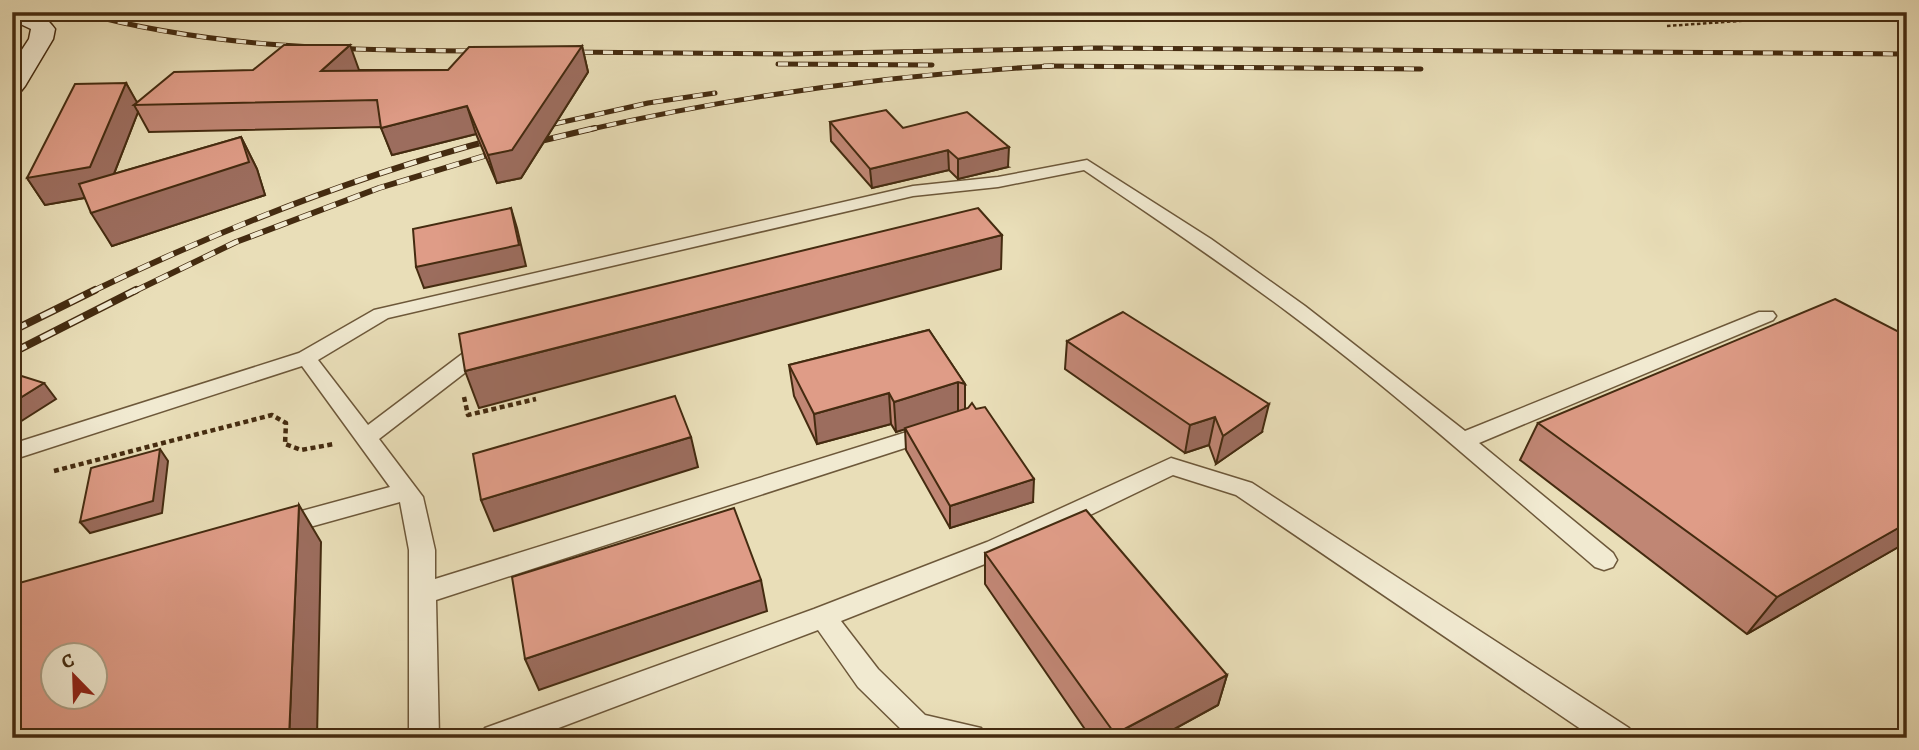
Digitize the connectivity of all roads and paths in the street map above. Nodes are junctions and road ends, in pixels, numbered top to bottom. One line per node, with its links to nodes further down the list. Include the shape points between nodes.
1 (13, 12): 7 (street, via 38,22 43,29)
2 (1651, 12): 4 (lane)
3 (1869, 12): 6 (path)
4 (1599, 13): 5 (lane)
5 (1562, 16)
6 (1660, 27)
7 (12, 86)
8 (1766, 316): 17 (lane)
9 (504, 347): 16 (lane, via 477,354)
10 (306, 358): 16 (lane); 17 (lane, via 380,314 913,191 998,182 1087,164 1298,310); 18 (lane)
11 (464, 387): 12 (path)
12 (464, 396): 13 (path, via 468,415); 14 (path)
13 (536, 399)
14 (452, 401)
15 (959, 423): 23 (lane)
16 (367, 437): 19 (path, via 301,450 285,444 286,423 272,415); 20 (lane)
17 (1462, 441): 22 (lane)
18 (12, 452)
19 (51, 471)
20 (407, 491): 21 (lane); 23 (lane, via 422,550)
21 (262, 531)
22 (1604, 560)
23 (422, 594): 25 (lane)
24 (823, 617): 26 (lane); 27 (lane, via 868,678 917,726); 28 (lane, via 996,549 1171,466 1244,489)
25 (424, 738)
26 (495, 738)
27 (971, 738)
28 (1619, 738)

